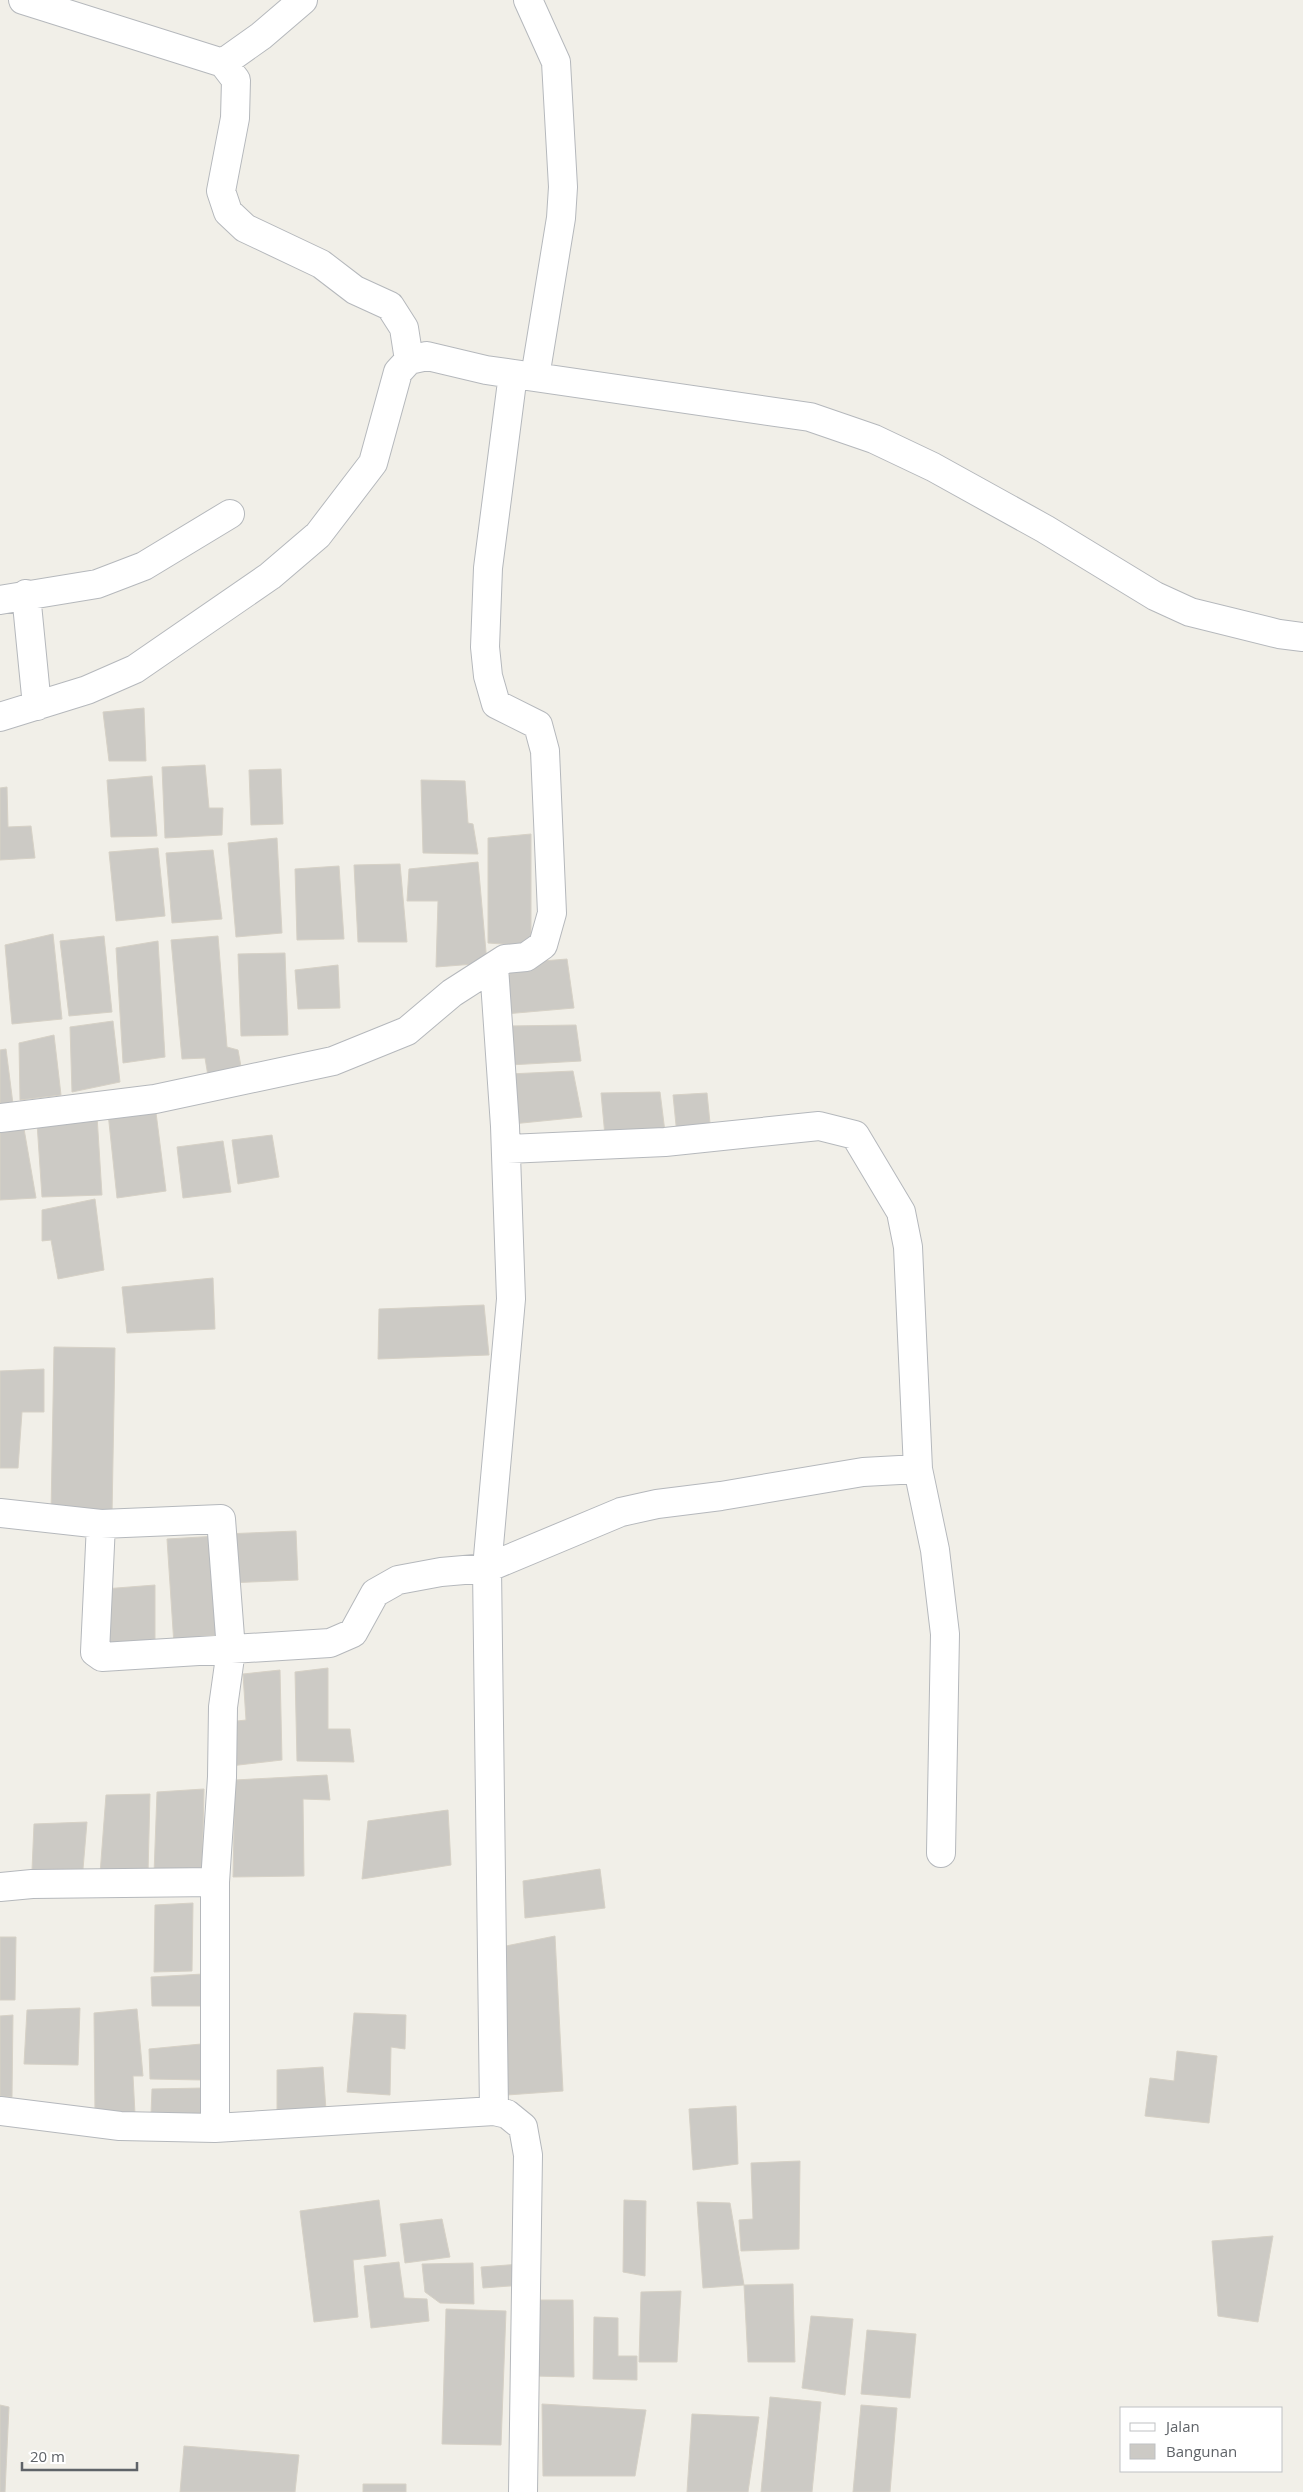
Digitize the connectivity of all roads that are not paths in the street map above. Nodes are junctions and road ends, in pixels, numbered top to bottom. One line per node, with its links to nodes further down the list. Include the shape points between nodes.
1 (23, 0): 4 (street)
2 (303, 0): 4 (street)
3 (528, 0): 6 (street, via 556,62 563,187 561,218)
4 (223, 63): 5 (street, via 236,80 235,118 221,191 228,212 245,228 321,264 355,290 390,306 404,328)
5 (409, 360): 6 (street, via 427,356); 10 (street, via 398,372 373,464 318,535 270,576 135,669 87,690)
6 (524, 375): 9 (street, via 810,418 874,439 1045,529 1155,596 1190,612); 12 (street, via 488,568 485,647 488,676 496,704 538,725 545,752 552,913 543,945 526,957 505,959)
7 (230, 514): 8 (street, via 144,566 97,584)
8 (13, 597): 10 (street)
9 (1303, 637)
10 (37, 706): 11 (street)
11 (0, 717)
12 (494, 967): 13 (street, via 452,993 407,1031 333,1061 155,1099); 14 (street)
13 (0, 1118)
14 (506, 1149): 15 (street, via 665,1142 820,1126 855,1135 901,1212 908,1247); 18 (street, via 511,1299)
15 (918, 1469): 18 (street, via 863,1472 621,1512); 20 (street, via 935,1550 945,1634)
16 (0, 1513): 17 (street)
17 (101, 1524): 19 (street, via 222,1519); 19 (street, via 95,1652 102,1657)
18 (487, 1568): 19 (street, via 398,1580 375,1592 353,1634 330,1643); 24 (street)
19 (231, 1650): 21 (street, via 224,1707)
20 (941, 1853)
21 (215, 1882): 22 (street); 25 (street)
22 (0, 1887)
23 (0, 2111): 25 (street, via 120,2126)
24 (494, 2111): 25 (street); 26 (street, via 507,2114 523,2127 528,2155)
25 (215, 2128)
26 (523, 2492)

